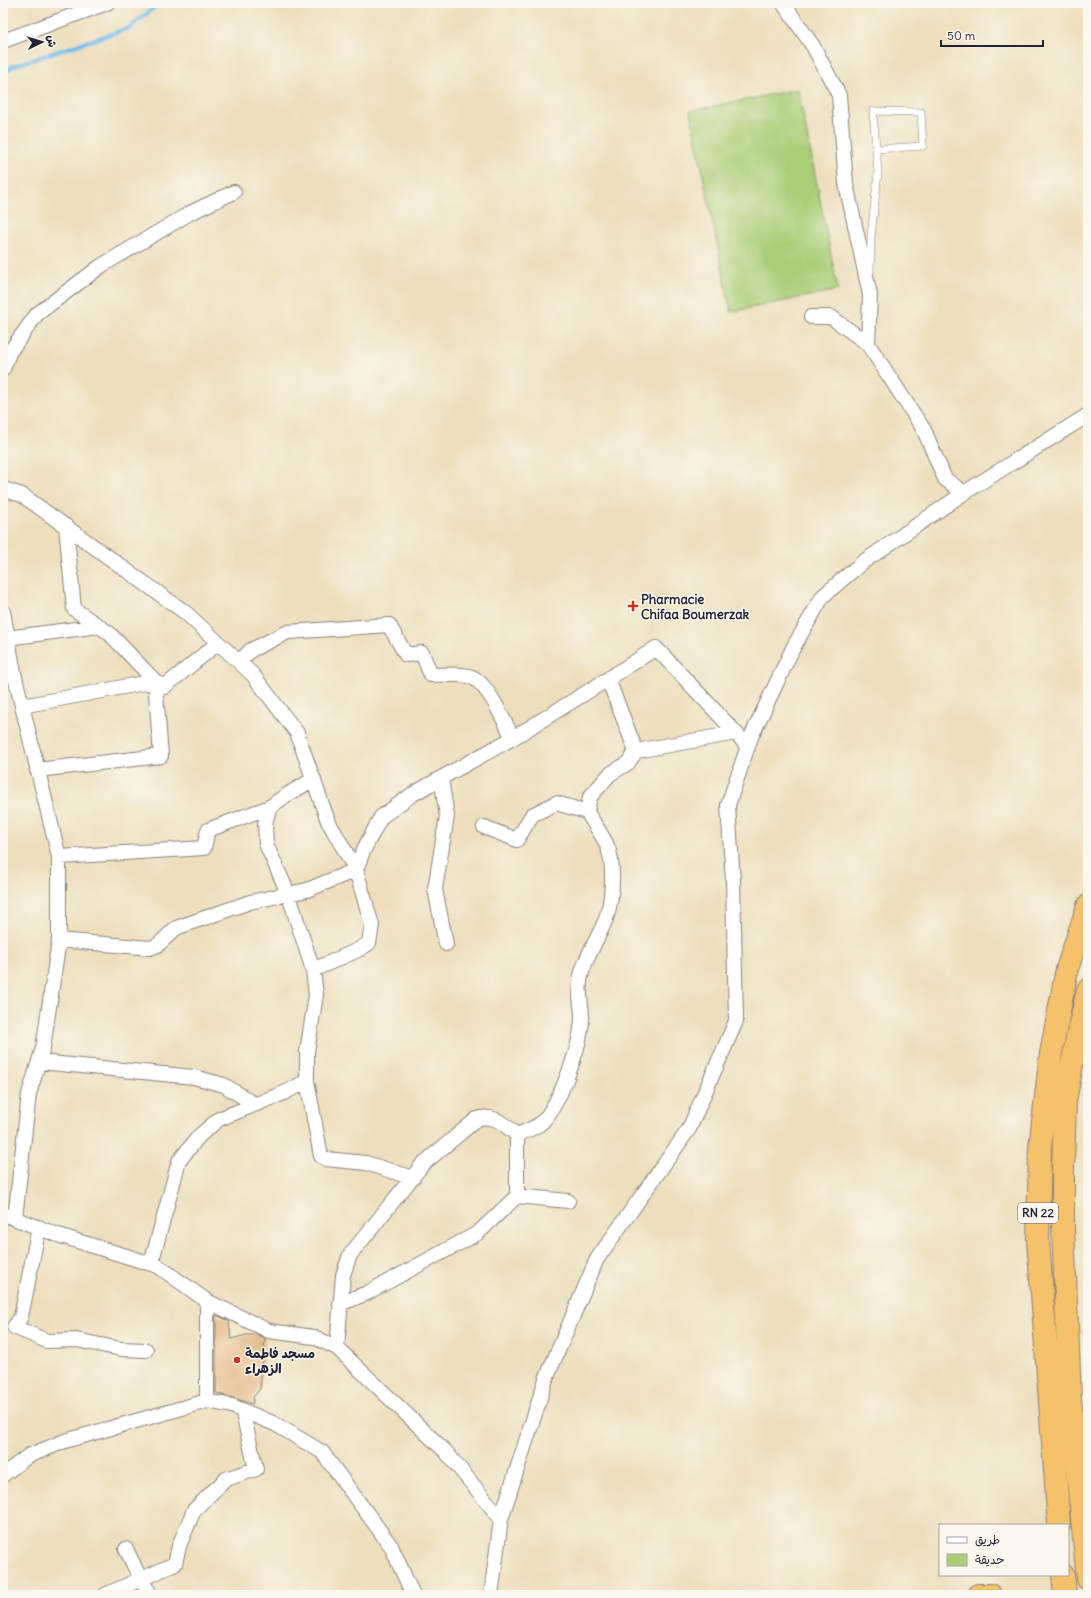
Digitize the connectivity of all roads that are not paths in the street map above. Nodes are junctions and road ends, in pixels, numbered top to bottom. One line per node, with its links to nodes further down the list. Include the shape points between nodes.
1 (107, 3): 3 (street)
2 (783, 3): 6 (street, via 813,46 839,95 846,184)
3 (3, 42)
4 (876, 150): 4 (lane, via 873,111 921,112 923,146); 6 (lane, via 878,173 871,237)
5 (234, 192): 9 (street, via 190,213 101,266 37,314 8,353)
6 (870, 295): 8 (street)
7 (811, 317): 8 (street, via 831,317)
8 (868, 344): 12 (street, via 924,430 945,480)
9 (3, 369)
10 (1088, 415): 12 (street)
11 (3, 489): 13 (street, via 22,495)
12 (964, 493): 25 (street, via 863,562 823,596 793,648)
13 (66, 526): 15 (street, via 74,609); 17 (street, via 186,614)
14 (3, 611): 16 (street)
15 (99, 626): 16 (street); 21 (street, via 109,633)
16 (7, 638): 19 (street)
17 (218, 643): 18 (street); 21 (street, via 164,687)
18 (239, 662): 24 (street, via 251,650 288,632 389,625 406,655 422,653 431,675 473,677 486,690); 29 (street, via 253,675 297,733)
19 (8, 673): 22 (street)
20 (608, 679): 23 (street, via 656,648); 24 (street); 26 (street)
21 (155, 681): 22 (street); 27 (street, via 160,756)
22 (22, 706): 27 (street)
23 (736, 733): 25 (street); 26 (street)
24 (513, 738): 28 (street)
25 (748, 747): 60 (street, via 728,805 733,881 736,1021 688,1129 598,1259 546,1379)
26 (636, 751): 31 (street, via 628,763 610,774 590,797)
27 (37, 770): 33 (street)
28 (440, 778): 34 (street, via 381,817); 38 (street, via 447,816 435,889)
29 (314, 779): 30 (street); 34 (street, via 328,821)
30 (270, 807): 33 (street, via 208,830 204,848); 35 (street, via 265,824 266,844)
31 (587, 812): 32 (street, via 556,803 532,815 517,840); 44 (street, via 606,844 612,874 611,903 580,981 582,1018 577,1049 562,1090 542,1122 534,1129)
32 (484, 827)
33 (59, 857): 37 (street)
34 (356, 870): 35 (street, via 307,890); 39 (street, via 372,925 369,943)
35 (288, 893): 37 (street, via 250,902 176,928 158,945 150,948); 39 (street)
36 (1088, 906): 61 (highway, RN 22, via 1067,969 1051,1053 1040,1148 1038,1239)
37 (59, 940): 41 (street)
38 (446, 944)
39 (313, 970): 42 (street, via 316,995 307,1052)
40 (1088, 990): 55 (highway, RN 22, via 1065,1101 1063,1227)
41 (40, 1062): 43 (street, via 194,1077 224,1084); 48 (street, via 29,1094)
42 (307, 1081): 43 (street); 45 (street, via 321,1156 326,1159 366,1163)
43 (254, 1104): 50 (street, via 219,1119 199,1136 179,1162)
44 (517, 1134): 45 (street, via 501,1122 484,1116 477,1119 424,1164); 46 (street)
45 (413, 1178): 52 (street, via 350,1255 343,1275)
46 (517, 1196): 47 (street); 52 (street, via 478,1233 367,1293)
47 (568, 1201)
48 (9, 1216): 49 (street)
49 (39, 1227): 50 (street); 54 (street, via 20,1317 14,1327 47,1341 76,1340 121,1349)
50 (151, 1264): 51 (street, via 158,1266)
51 (207, 1300): 53 (street, via 269,1331 314,1337); 56 (street)
52 (340, 1304): 53 (street)
53 (337, 1348): 60 (street, via 446,1452)
54 (146, 1350)
55 (1070, 1398): 58 (lane); 64 (highway, RN 22)
56 (207, 1401): 57 (street); 59 (street, via 65,1441 28,1456)
57 (242, 1410): 65 (street, via 256,1469 226,1479 194,1510 179,1546 175,1564); 67 (street, via 275,1424 322,1452 390,1546)
58 (1088, 1427)
59 (3, 1475)
60 (501, 1519): 68 (street)
61 (1059, 1524)
62 (126, 1549): 65 (street)
63 (1063, 1576): 71 (highway)
64 (1088, 1579)
65 (144, 1589): 66 (street)
66 (105, 1595)
67 (413, 1595)
68 (491, 1595)
69 (978, 1595): 70 (highway)
70 (990, 1595)
71 (1065, 1595)

